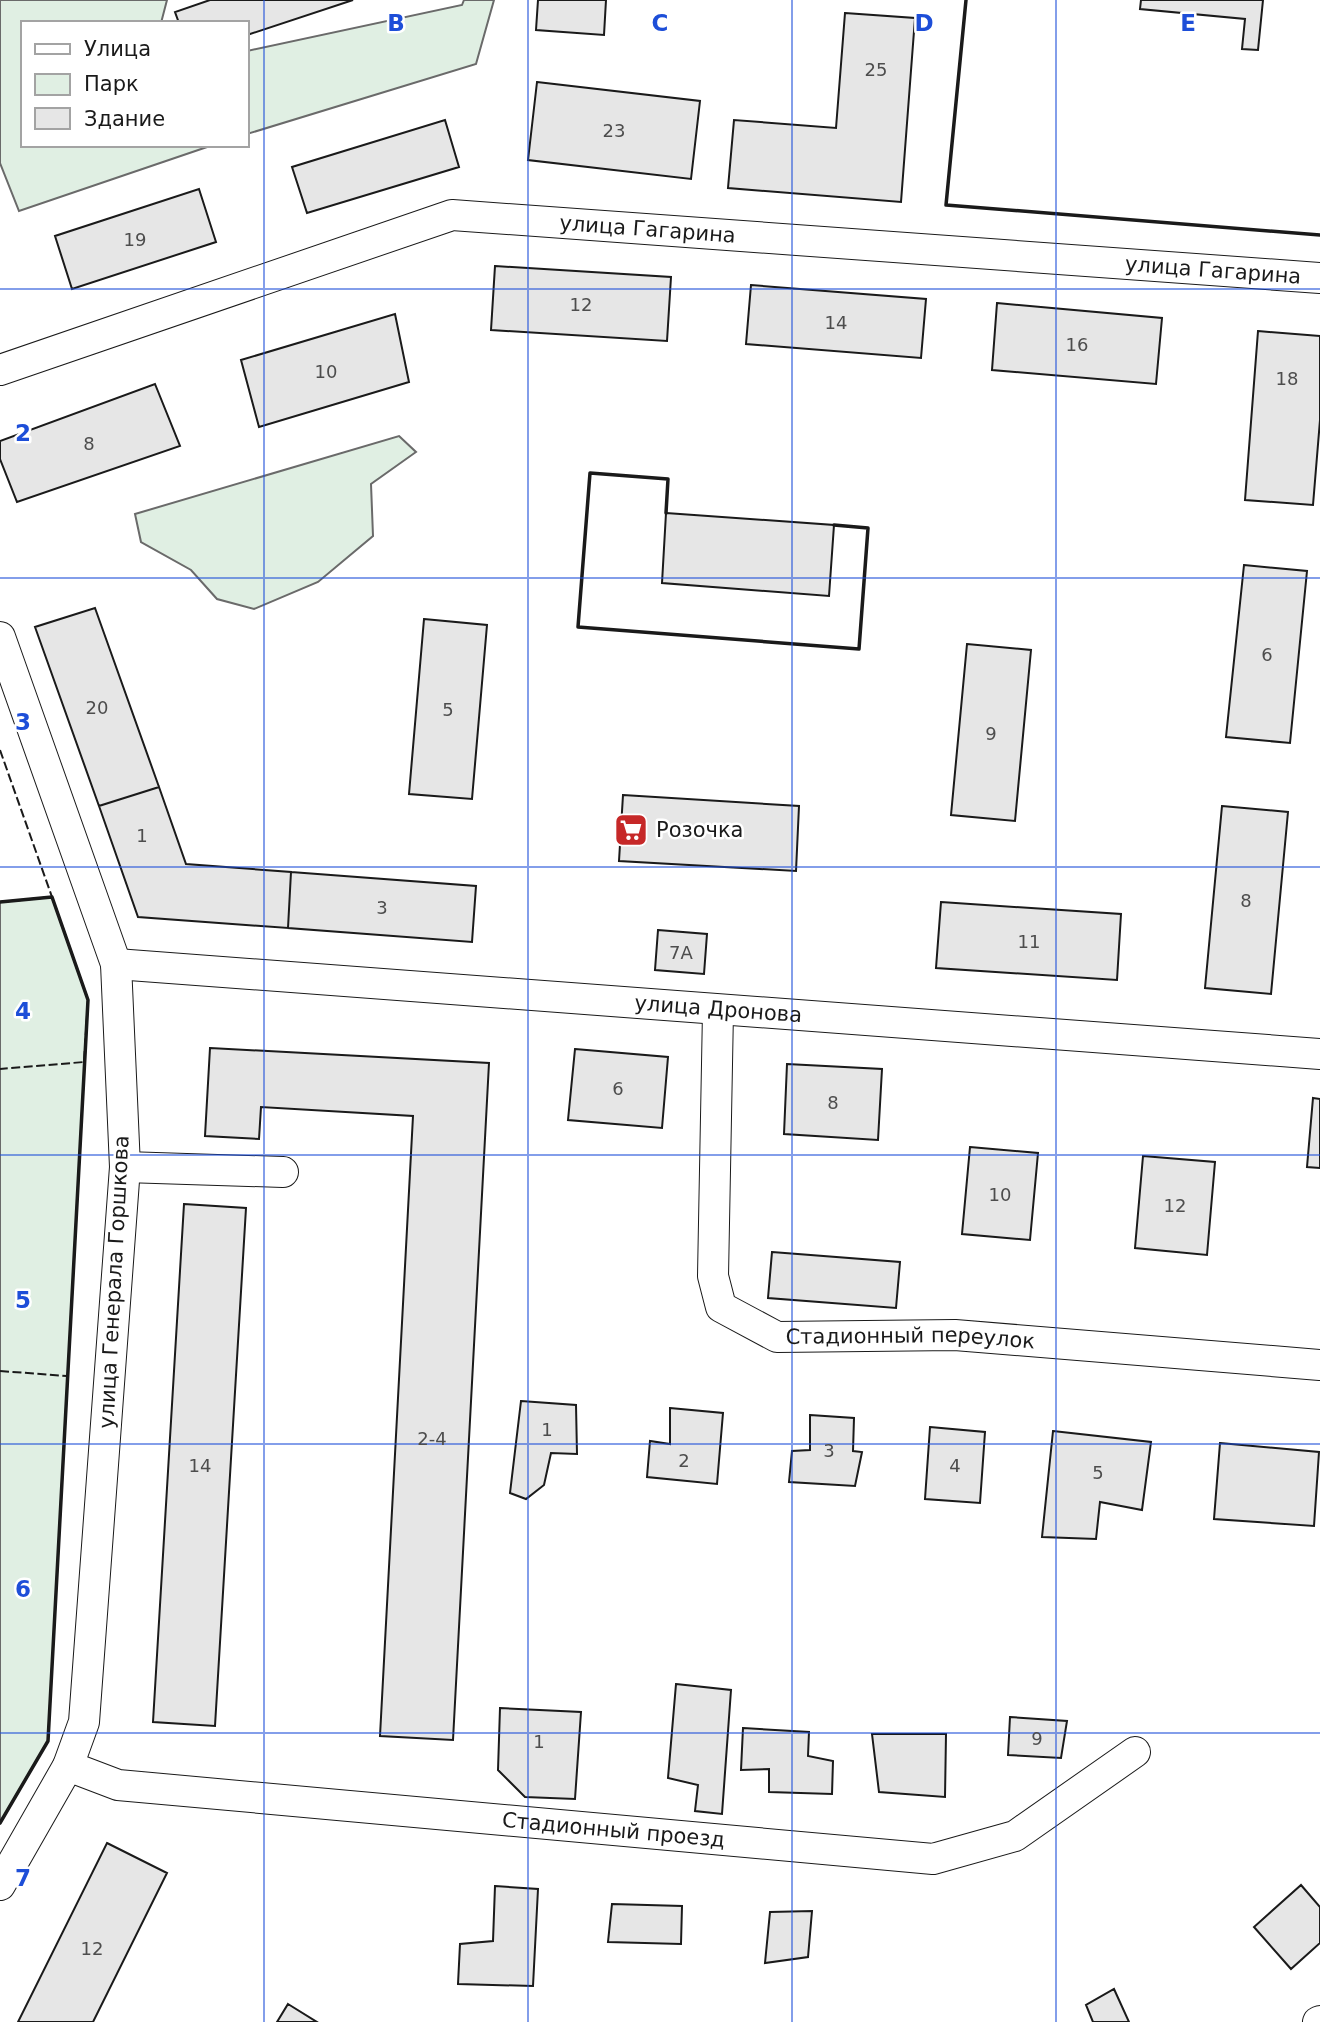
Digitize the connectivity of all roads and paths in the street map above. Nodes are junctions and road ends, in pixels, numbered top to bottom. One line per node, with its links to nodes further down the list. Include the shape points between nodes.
1 (1320, 278): 2 (street, улица Гагарина, via 452,215)
2 (0, 370)
3 (0, 637): 4 (street, улица Генерала Горшкова)
4 (116, 964): 5 (street, улица Дронова); 7 (street, улица Генерала Горшкова)
5 (718, 1011): 6 (street, улица Дронова); 9 (street, Стадионный переулок, via 713,1276 720,1307 778,1337 955,1335)
6 (1320, 1049)
7 (125, 1167): 8 (street); 11 (street, улица Генерала Горшкова, via 84,1722)
8 (283, 1172)
9 (1320, 1365)
10 (1135, 1752): 11 (street, Стадионный проезд, via 1015,1836 933,1859 118,1785)
11 (68, 1766): 12 (street, улица Генерала Горшкова)
12 (0, 1885)

